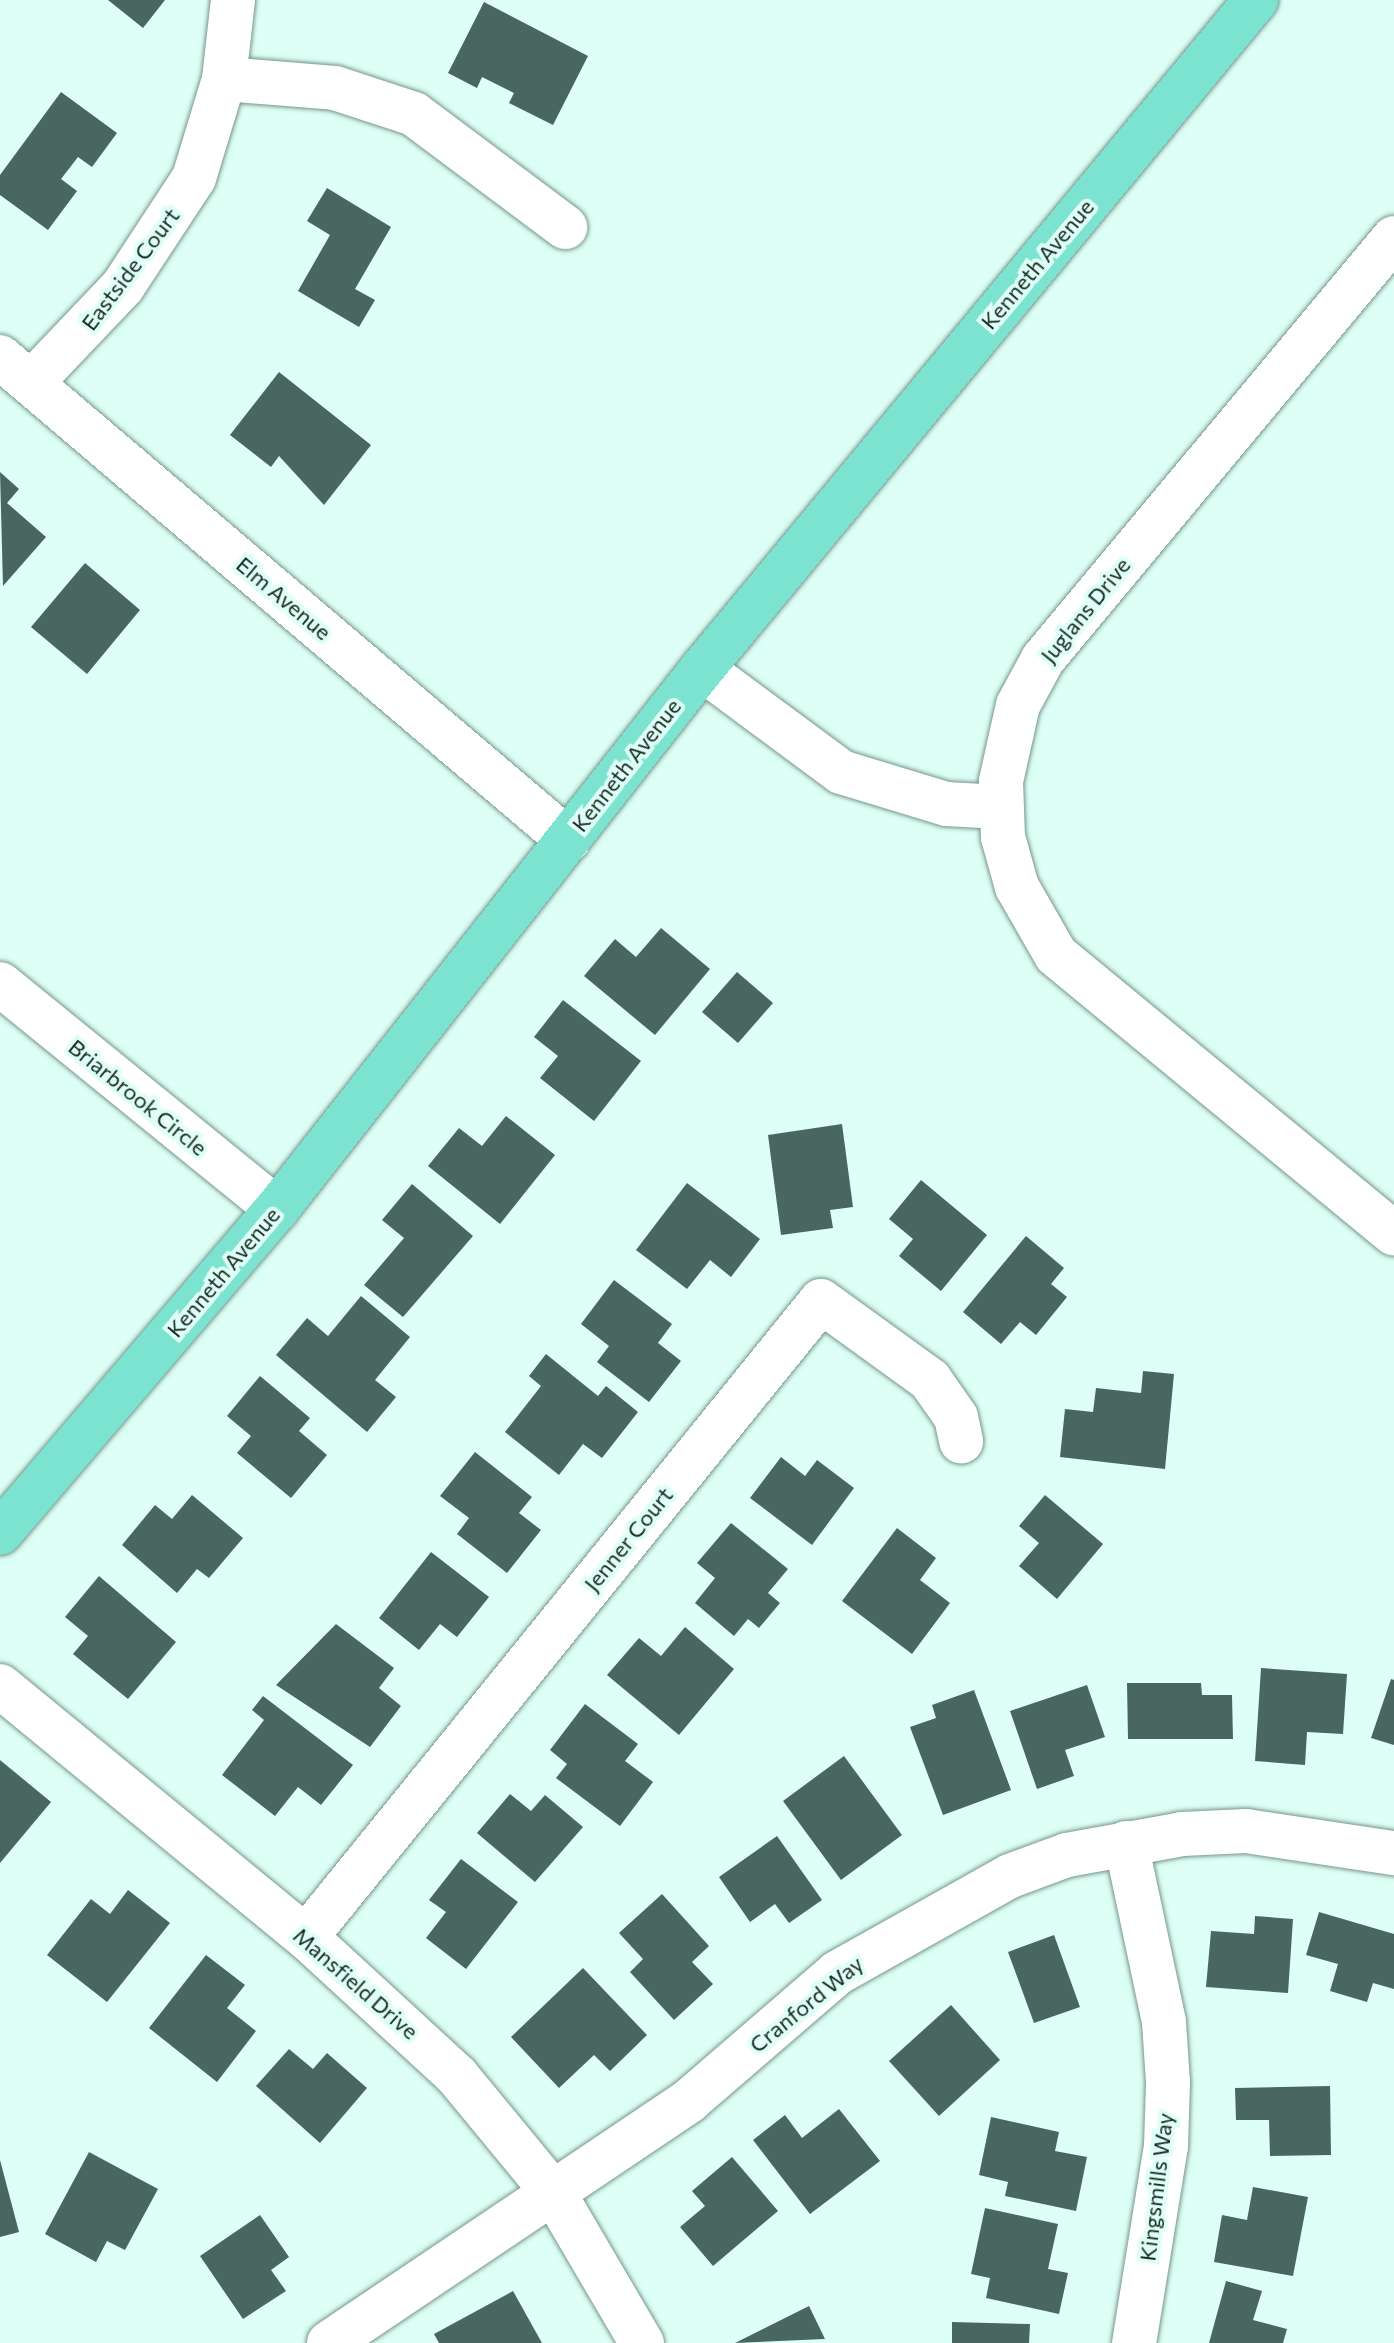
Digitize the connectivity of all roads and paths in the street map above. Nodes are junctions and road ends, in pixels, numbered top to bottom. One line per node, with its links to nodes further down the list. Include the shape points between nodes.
1 (233, 0): 3 (street, Eastside Court)
2 (1256, 0): 7 (main road, Kenneth Avenue)
3 (224, 79): 4 (street, via 335,88 414,114); 6 (street, Eastside Court, via 204,154 169,224 114,296)
4 (565, 227)
5 (1394, 238): 8 (street, Juglans Drive, via 1043,659 1010,730)
6 (16, 370): 9 (street, Elm Avenue)
7 (702, 669): 8 (street, via 841,772 932,802); 9 (main road, Kenneth Avenue)
8 (1001, 807): 12 (street, Juglans Drive, via 1022,899 1073,974)
9 (568, 840): 11 (main road, Kenneth Avenue)
10 (0, 984): 11 (street, Briarbrook Circle)
11 (277, 1209): 14 (main road, Kenneth Avenue)
12 (1394, 1234)
13 (961, 1441): 18 (street, Jenner Court, via 956,1417 930,1380 821,1301)
14 (0, 1533)
15 (0, 1686): 18 (street, Mansfield Drive)
16 (1126, 1843): 17 (street, Cranford Way, via 1246,1831); 19 (street, Cranford Way, via 1010,1876 894,1936 837,1973 690,2100); 22 (street, Kingsmills Way, via 1164,2022 1168,2083 1166,2146)
17 (1394, 1853)
18 (306, 1937): 19 (street, Mansfield Drive, via 457,2076)
19 (555, 2195): 20 (street, Cranford Way); 21 (street, Mansfield Drive)
20 (329, 2343)
21 (642, 2343)
22 (1134, 2343)

